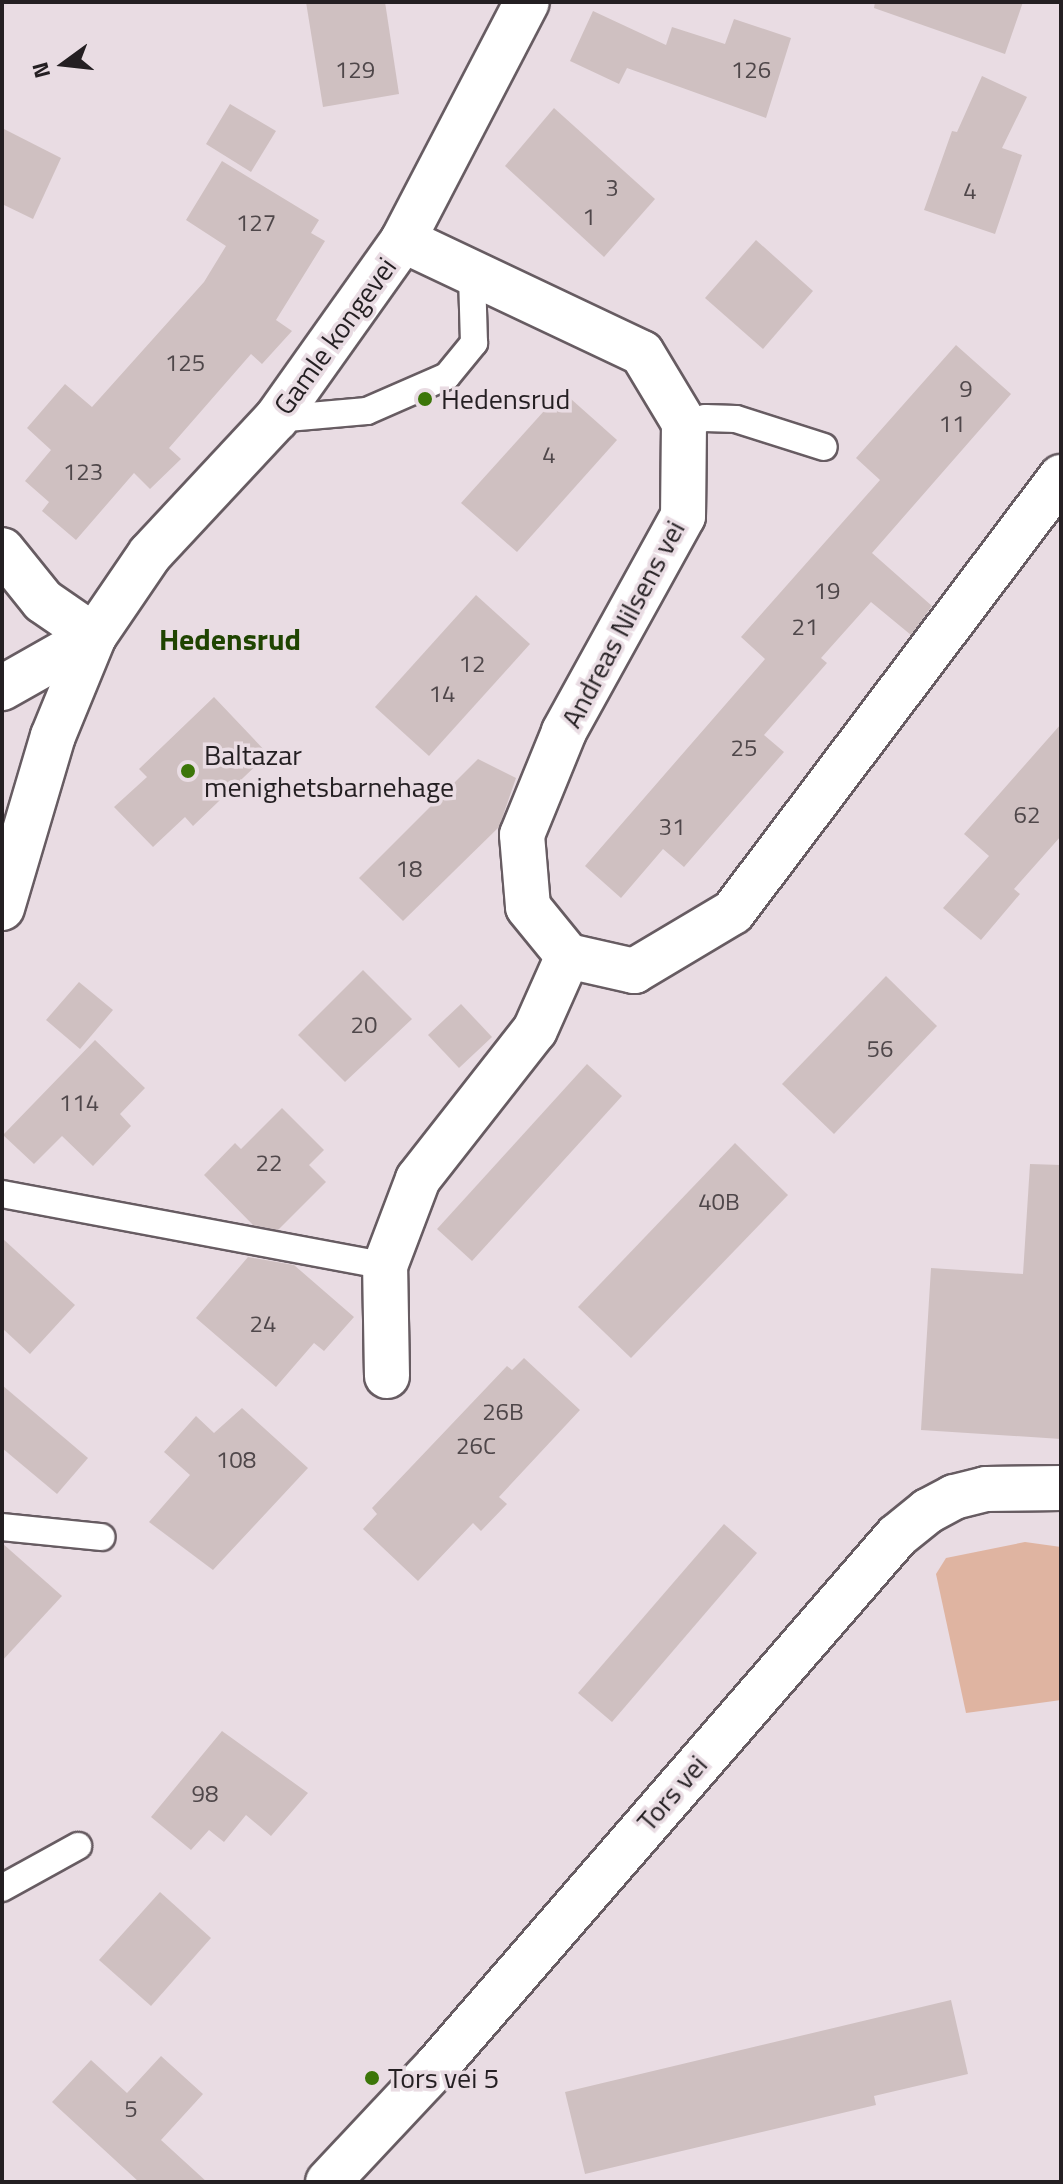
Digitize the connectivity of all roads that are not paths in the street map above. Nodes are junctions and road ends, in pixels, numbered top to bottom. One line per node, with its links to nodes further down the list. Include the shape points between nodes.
1 (527, 2): 2 (street, Gamle kongevei)
2 (403, 240): 3 (street); 4 (street, Gamle kongevei)
3 (472, 275): 4 (lane, via 474,343 447,376 367,411); 5 (street, via 642,353)
4 (276, 419): 9 (street, Gamle kongevei, via 150,554)
5 (684, 423): 6 (lane, via 736,419); 12 (street, Andreas Nilsens vei, via 683,516 564,732 522,835 528,907)
6 (824, 447)
7 (1061, 477): 12 (street, via 733,912 634,971)
8 (2, 550): 9 (street, via 43,601)
9 (94, 636): 10 (street, Gamle kongevei); 11 (street, Gamle kongevei, via 53,736)
10 (2, 688)
11 (2, 908)
12 (568, 956): 14 (street, via 535,1030 418,1179)
13 (2, 1194): 14 (lane)
14 (385, 1266): 15 (street)
15 (387, 1376)
16 (1061, 1488): 21 (street, Tors vei, via 996,1488 954,1497 897,1536 436,2067)
17 (2, 1527): 18 (lane)
18 (101, 1537)
19 (78, 1846): 20 (lane)
20 (2, 1888)
21 (328, 2182)

